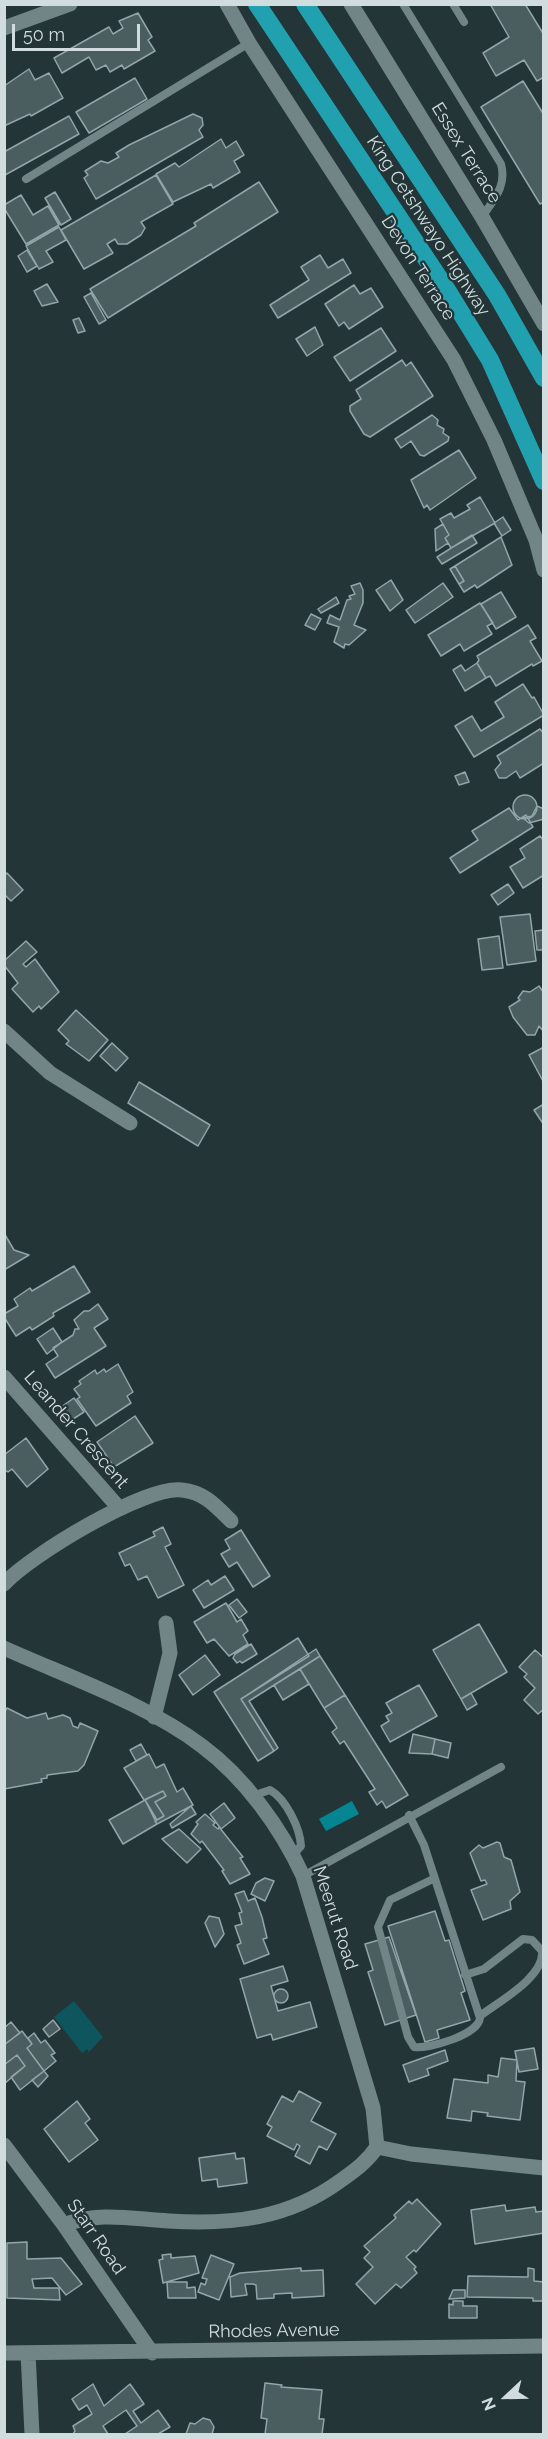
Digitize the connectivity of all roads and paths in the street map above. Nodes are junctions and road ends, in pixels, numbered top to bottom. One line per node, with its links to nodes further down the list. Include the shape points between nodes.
1 (70, 4): 9 (street)
2 (227, 4): 10 (street, Devon Terrace)
3 (257, 4): 16 (highway, King Cetshwayo Highway, via 490,360)
4 (305, 4): 15 (highway, King Cetshwayo Highway, via 491,285)
5 (351, 4): 12 (street, Essex Terrace)
6 (403, 4): 12 (lane, via 501,164 502,187)
7 (453, 4): 8 (lane)
8 (464, 22)
9 (4, 28)
10 (249, 43): 11 (lane); 17 (street, Devon Terrace, via 454,360 536,540)
11 (26, 179)
12 (482, 217): 13 (street, Essex Terrace)
13 (538, 301): 14 (street, Essex Terrace)
14 (543, 324)
15 (543, 378)
16 (543, 481)
17 (543, 570)
18 (4, 1032): 19 (street, via 50,1073)
19 (130, 1123)
20 (4, 1377): 21 (street, Leander Crescent)
21 (118, 1508): 22 (street, Leander Crescent, via 157,1491 181,1490 207,1497); 23 (street, Leander Crescent, via 24,1566)
22 (231, 1521)
23 (4, 1584)
24 (166, 1623): 26 (street, via 170,1653)
25 (4, 1648): 26 (street, Meerut Road)
26 (154, 1717): 29 (street, Meerut Road, via 202,1746 252,1796)
27 (501, 1767): 28 (lane)
28 (409, 1815): 29 (lane); 30 (lane, via 424,1845)
29 (303, 1876): 34 (street, Meerut Road, via 368,2087)
30 (433, 1879): 31 (lane); 32 (lane, via 390,1900 378,1927 408,2037 414,2048 430,2047 474,2030)
31 (465, 1975): 32 (lane); 32 (lane, via 484,1969 520,1940 532,1940 542,1951 540,1965 528,1981)
32 (480, 2016)
33 (4, 2145): 36 (street, Starr Road)
34 (377, 2147): 35 (street); 36 (street, via 363,2164 321,2194 273,2215 221,2223 95,2216)
35 (543, 2168)
36 (64, 2225): 40 (street, Starr Road)
37 (543, 2346): 40 (street, Rhodes Avenue)
38 (4, 2353): 39 (street, Rhodes Avenue)
39 (28, 2353): 40 (street, Rhodes Avenue); 41 (street)
40 (152, 2353)
41 (32, 2434)

